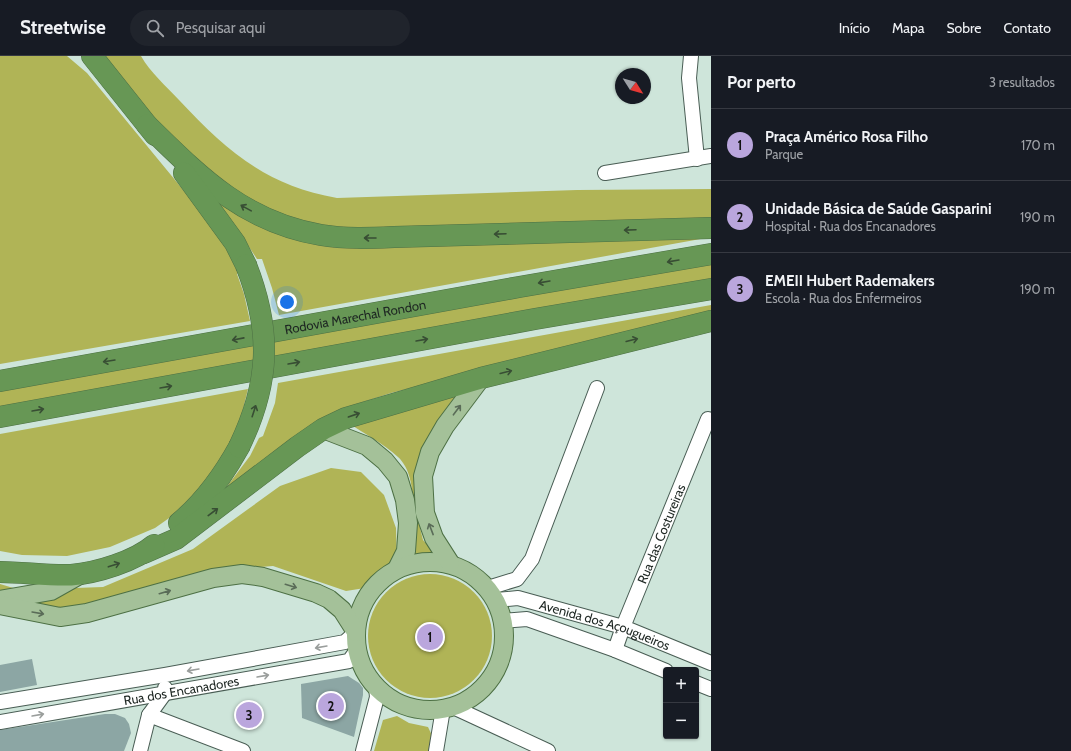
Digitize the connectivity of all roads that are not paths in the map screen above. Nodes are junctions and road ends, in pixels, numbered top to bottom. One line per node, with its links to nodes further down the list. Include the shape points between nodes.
1 (78, 56): 4 (highway)
2 (92, 56): 4 (highway)
3 (691, 56): 7 (street, via 690,78)
4 (108, 78): 5 (highway)
5 (147, 125): 9 (highway, one-way to 5, via 394,238 322,235 295,229 262,217 225,196 193,170); 19 (highway, one-way to 5, bridge, via 183,520 208,494 226,470 249,426 257,404 265,340 256,291 235,243)
6 (711, 156): 7 (street)
7 (697, 158): 8 (street)
8 (605, 173)
9 (711, 228)
10 (711, 254): 14 (highway, Rodovia Marechal Rondon, one-way to 14)
11 (711, 289): 16 (highway, one-way to 11)
12 (711, 321): 13 (highway, one-way to 12)
13 (481, 378): 18 (highway, one-way to 13, via 369,410); 21 (main road, one-way to 13, via 434,538 425,513 423,476 430,452 445,426)
14 (0, 381)
15 (597, 388): 27 (street, via 532,559 517,579)
16 (0, 417)
17 (708, 419): 32 (street, Rua das Costureiras)
18 (323, 429): 19 (highway, one-way to 18, via 176,539 251,480); 22 (main road, via 367,446 385,461 398,477 408,523 406,551)
19 (144, 553): 25 (highway, one-way to 19)
20 (0, 563): 24 (highway)
21 (450, 564): 22 (main road, via 427,561); 27 (main road, via 471,573)
22 (397, 569): 30 (main road, via 370,591)
23 (0, 572): 24 (highway)
24 (34, 573): 25 (highway)
25 (83, 573): 28 (main road, via 51,591)
26 (316, 593): 29 (main road, one-way to 26, via 60,617 87,613 213,578 242,574 263,577); 30 (main road, via 334,593); 33 (main road, via 329,599 342,610)
27 (492, 594): 31 (main road); 32 (street, Avenida dos Açougueiros, via 518,598)
28 (0, 600)
29 (0, 605)
30 (360, 612): 33 (main road)
31 (503, 621): 35 (street, Avenida dos Açougueiros, via 527,619); 44 (main road, via 504,642 499,664 488,682 472,697)
32 (622, 627): 35 (street, Rua das Costureiras); 36 (street, Avenida dos Açougueiros)
33 (356, 632): 34 (main road); 38 (street, Rua dos Encanadores, one-way to 38, via 345,642)
34 (357, 650): 40 (main road, via 364,670); 42 (street, Rua dos Encanadores, one-way to 34, via 349,661)
35 (615, 650): 37 (street, Avenida dos Açougueiros)
36 (711, 663)
37 (663, 670)
38 (165, 675): 42 (street); 43 (street, Rua dos Encanadores)
39 (699, 684): 41 (street)
40 (376, 687): 44 (main road, via 390,699 407,706 424,710); 49 (street, via 377,697)
41 (711, 689)
42 (165, 692): 45 (street); 46 (street, Rua dos Encanadores, one-way to 42)
43 (0, 702)
44 (448, 708): 50 (street); 51 (street)
45 (149, 715): 47 (street); 48 (street)
46 (0, 722)
47 (140, 751)
48 (243, 751)
49 (362, 751)
50 (436, 751)
51 (548, 751)

